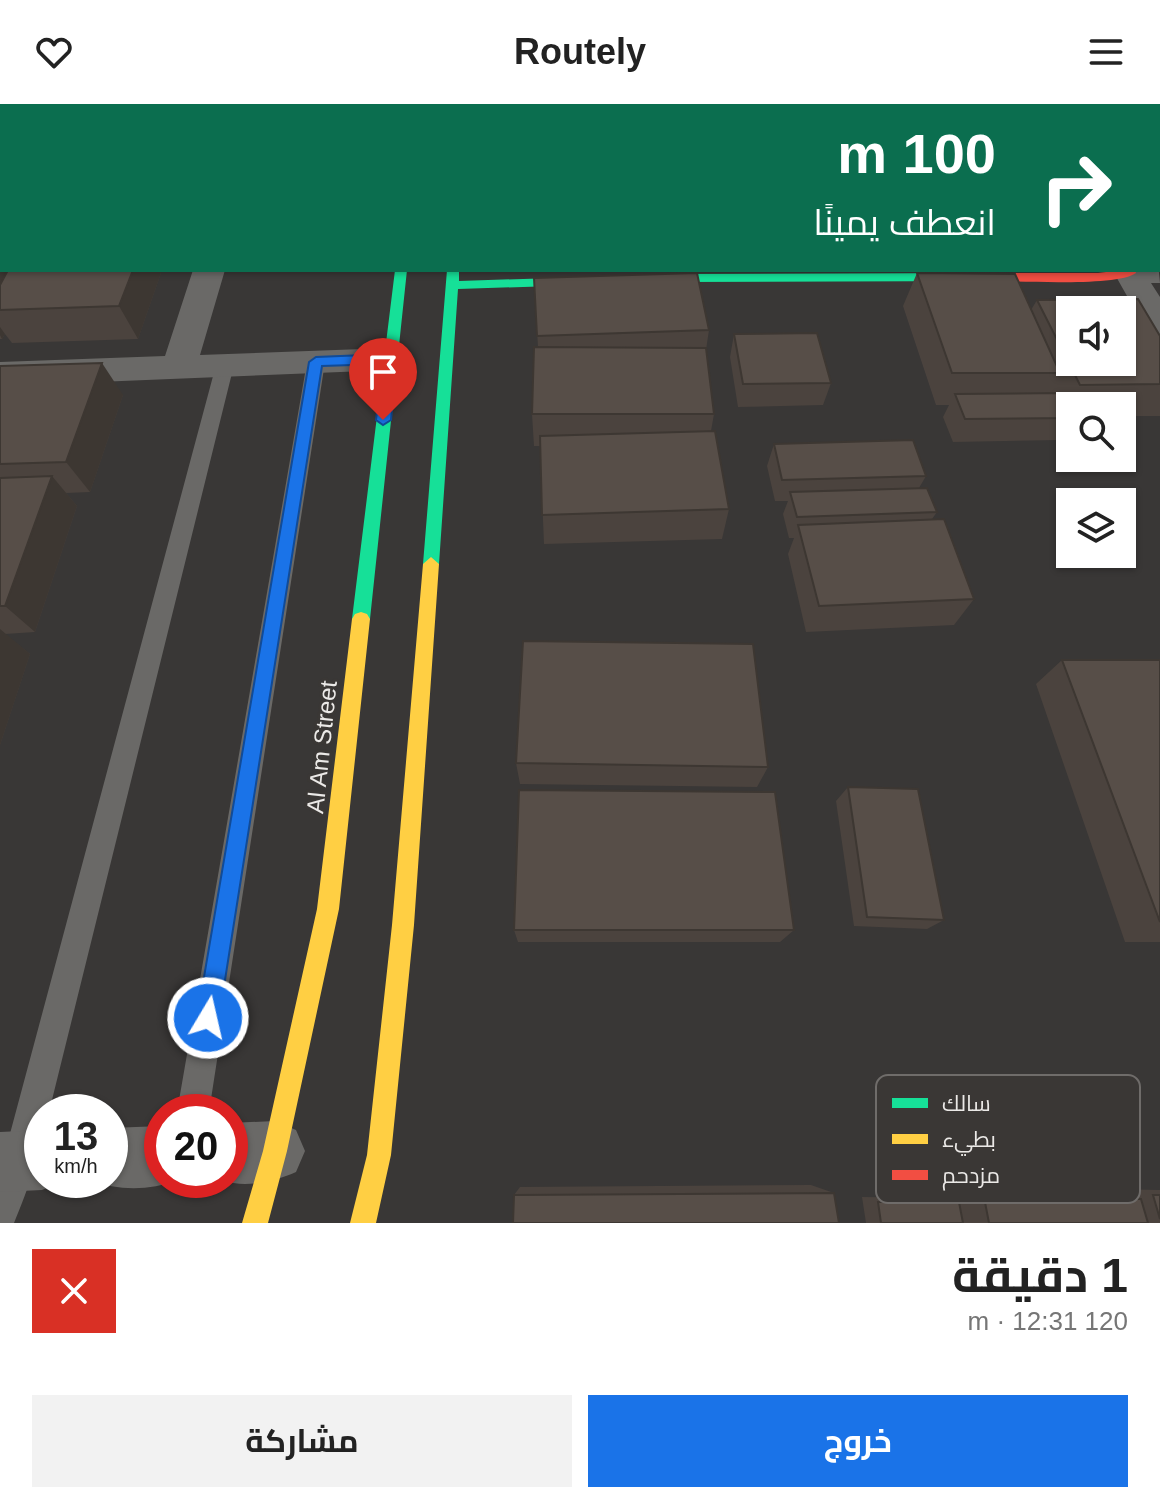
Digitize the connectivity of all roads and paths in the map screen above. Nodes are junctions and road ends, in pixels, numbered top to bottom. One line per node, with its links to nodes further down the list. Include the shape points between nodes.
1 (208, 272): 9 (street)
2 (401, 272): 6 (main road, Al Am Street)
3 (1140, 272): 4 (main road, via 1098,277); 5 (street)
4 (452, 277): 16 (main road, via 403,925 379,1155)
5 (1160, 325)
6 (390, 359): 7 (street); 12 (main road, Al Am Street, via 328,909)
7 (316, 362): 8 (street); 11 (lane)
8 (225, 365): 9 (street); 13 (lane)
9 (179, 367): 10 (street)
10 (0, 374)
11 (196, 1094)
12 (253, 1152): 15 (main road, Al Am Street)
13 (21, 1161): 14 (lane)
14 (0, 1217)
15 (255, 1223)
16 (363, 1223)

